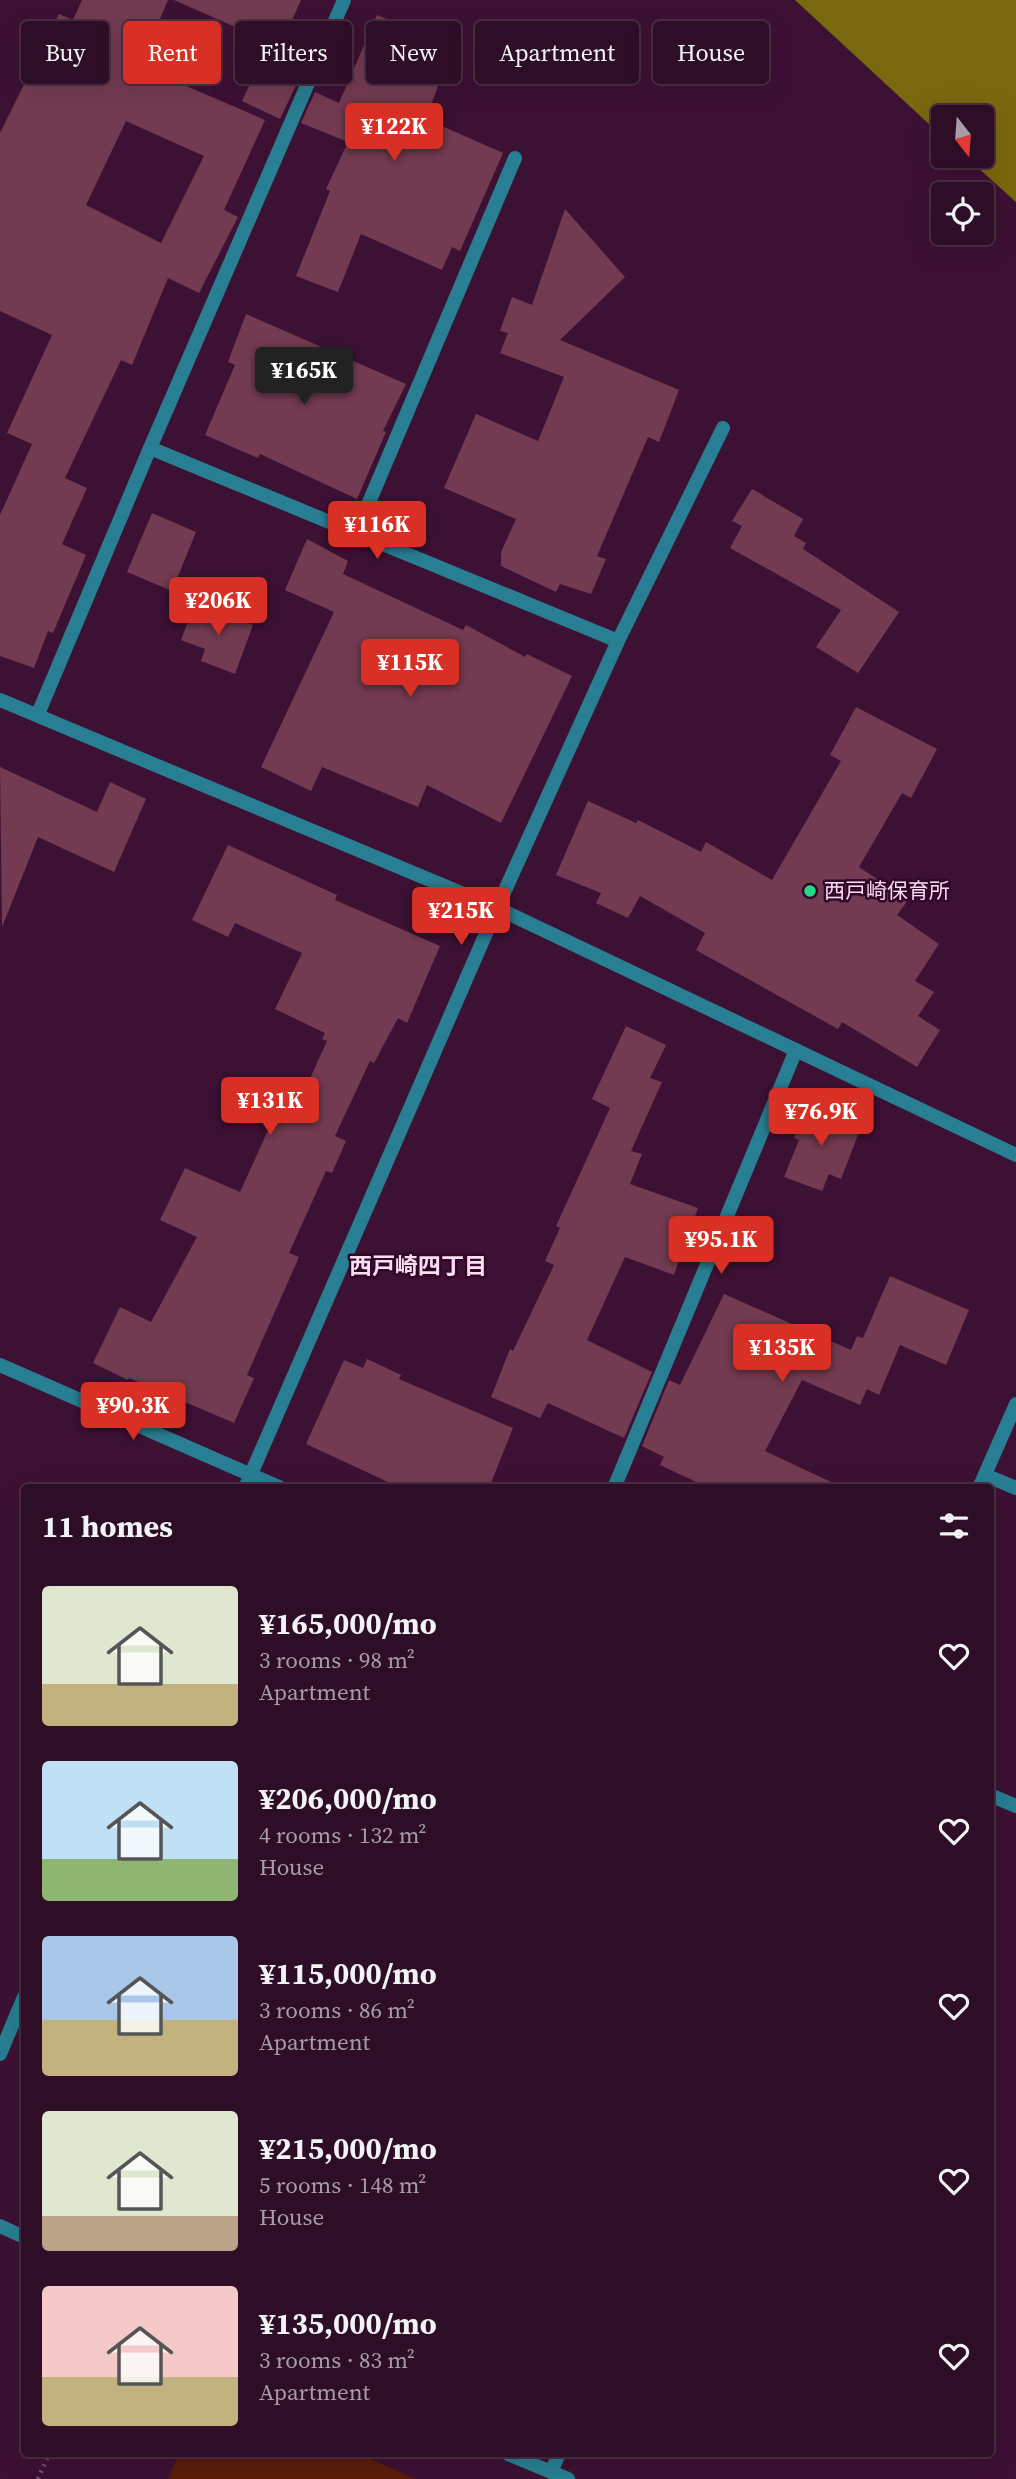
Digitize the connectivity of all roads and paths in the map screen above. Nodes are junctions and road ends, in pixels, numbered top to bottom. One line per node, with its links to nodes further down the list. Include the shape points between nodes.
1 (344, 0): 4 (street)
2 (515, 158): 5 (street)
3 (723, 428): 6 (street)
4 (150, 448): 5 (street); 8 (street)
5 (356, 533): 6 (street)
6 (618, 641): 9 (street)
7 (0, 699): 8 (street)
8 (38, 714): 9 (street)
9 (497, 908): 10 (street); 14 (street)
10 (796, 1051): 11 (street); 16 (street)
11 (1016, 1155)
12 (0, 1365): 14 (street)
13 (1016, 1404): 15 (street)
14 (248, 1481)
15 (982, 1481): 17 (street)
16 (616, 1484)
17 (1016, 1489)
18 (994, 1797): 19 (street)
19 (1016, 1806)
20 (21, 2004): 21 (street)
21 (0, 2054)
22 (0, 2226): 23 (street)
23 (21, 2236)
24 (47, 2457): 28 (path)
25 (515, 2457): 27 (street)
26 (558, 2457): 27 (street)
27 (551, 2472): 29 (street)
28 (38, 2479)
29 (568, 2479)

